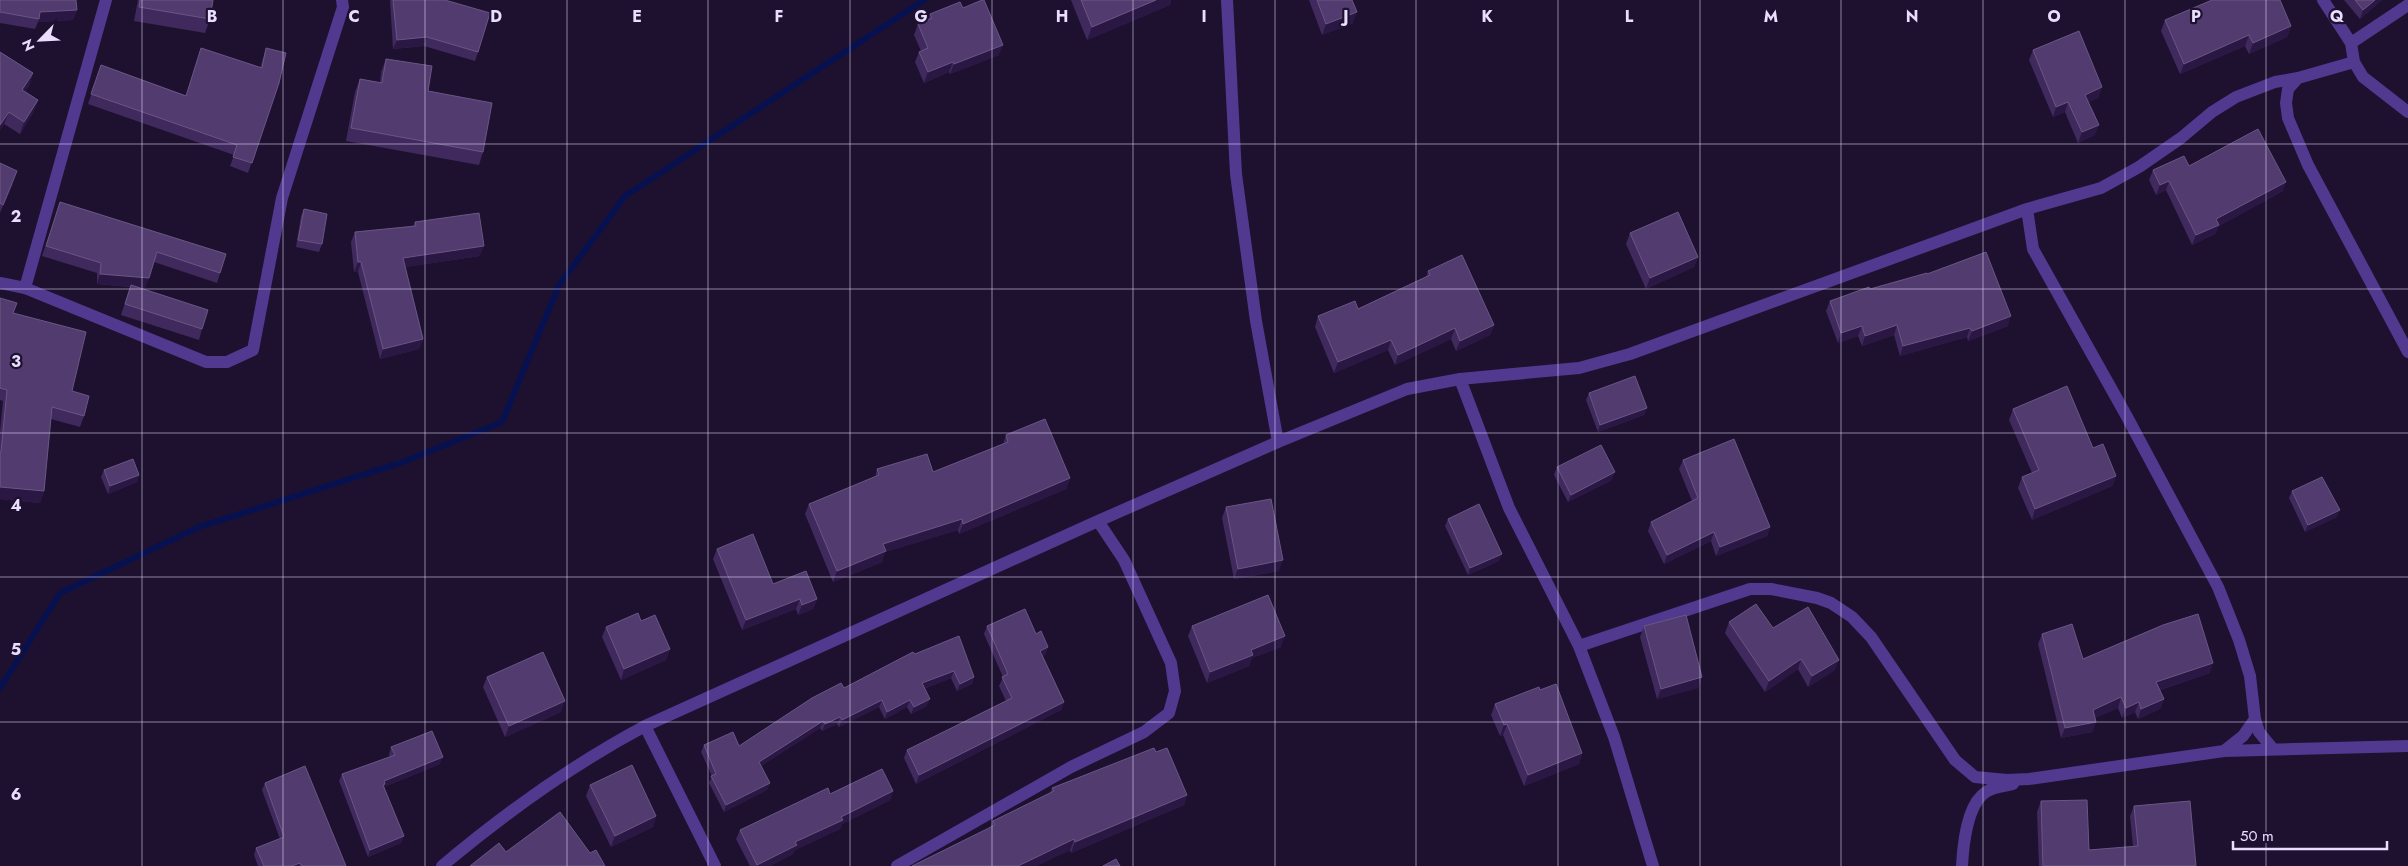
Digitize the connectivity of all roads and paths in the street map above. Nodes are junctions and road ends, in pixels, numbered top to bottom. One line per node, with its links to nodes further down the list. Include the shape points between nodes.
1 (106, 0): 12 (street)
2 (342, 0): 12 (street, via 343,7 282,198 253,350 227,362 206,362)
3 (1227, 0): 15 (street, via 1236,174 1256,321)
4 (2323, 0): 6 (street)
5 (2408, 6): 6 (street)
6 (2351, 43): 7 (street)
7 (2354, 62): 8 (street); 9 (street, via 2363,77)
8 (2298, 78): 10 (street, via 2274,82 2236,98 2212,112 2139,167 2100,188); 13 (street, via 2288,90 2288,118 2308,164)
9 (2408, 112)
10 (2027, 209): 14 (street, via 1630,354 1579,368); 18 (street, via 2033,249 2218,587 2250,676)
11 (0, 283): 12 (street)
12 (25, 288)
13 (2408, 352)
14 (1460, 379): 15 (street, via 1407,390); 17 (street, via 1509,508)
15 (1278, 442): 16 (street)
16 (1098, 521): 19 (street); 26 (street, via 1124,560 1171,664 1175,691 1169,713 1144,732 1072,767)
17 (1579, 646): 23 (street, via 1750,589 1771,589 1817,598 1842,610 1871,637 1954,760 1975,777); 27 (street, via 1614,736)
18 (2255, 719): 21 (street, via 2259,732); 22 (street, via 2243,736)
19 (645, 726): 24 (street, via 576,765); 25 (street)
20 (2408, 746): 21 (street)
21 (2273, 749): 22 (street)
22 (2224, 751): 23 (street)
23 (2029, 779): 28 (street, via 1985,792 1977,803 1963,839)
24 (442, 866)
25 (715, 866)
26 (897, 866)
27 (1653, 866)
28 (1962, 866)

